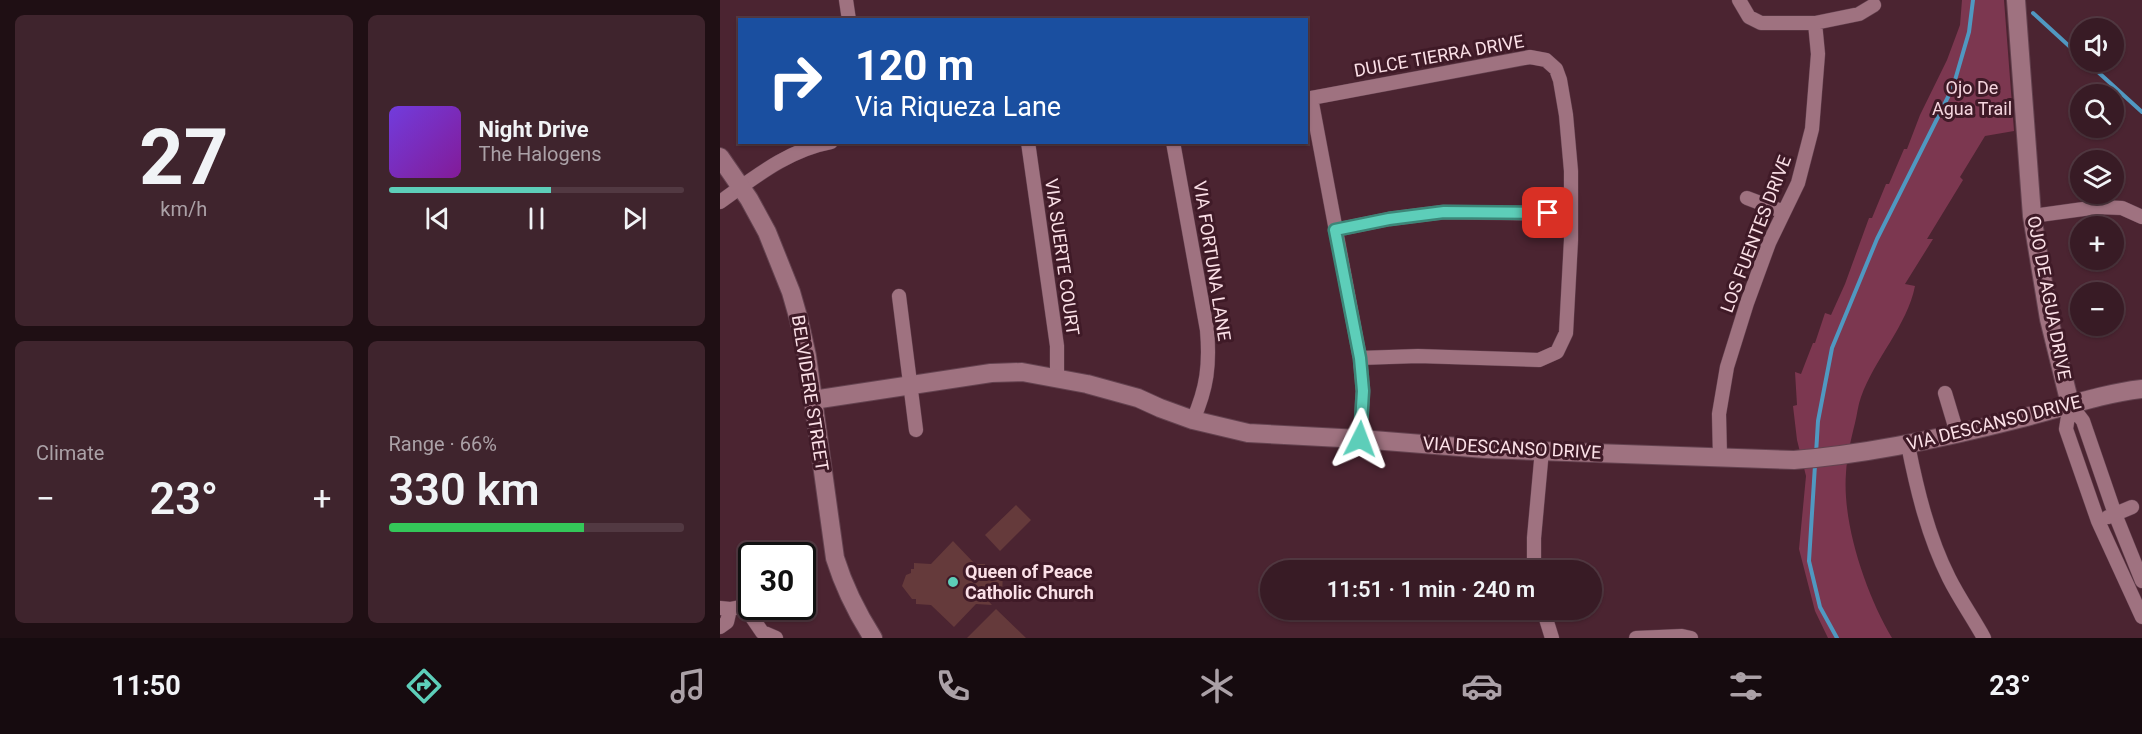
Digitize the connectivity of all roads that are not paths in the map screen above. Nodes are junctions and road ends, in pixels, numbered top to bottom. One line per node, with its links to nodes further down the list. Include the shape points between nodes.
1 (846, 0): 5 (street)
2 (1739, 0): 6 (street, via 1749,17 1761,23)
3 (2016, 0): 17 (street, OJO DE AGUA DRIVE)
4 (1874, 5): 6 (street, via 1859,14)
5 (849, 18)
6 (1815, 23): 15 (street, LOS FUENTES DRIVE, via 1818,54 1812,129 1798,183)
7 (1309, 98): 16 (street, DULCE TIERRA DRIVE, via 1530,57 1546,60 1556,69 1560,80 1571,171); 19 (street)
8 (822, 144): 12 (street, via 784,159)
9 (1028, 144): 22 (street, VIA SUERTE COURT, via 1057,346)
10 (1173, 144): 28 (street, VIA FORTUNA LANE, via 1208,340 1208,377)
11 (720, 157): 12 (street, BELVIDERE STREET)
12 (741, 187): 14 (street); 26 (street, BELVIDERE STREET, via 770,240 791,292 804,338)
13 (1747, 198): 15 (street)
14 (720, 202)
15 (1784, 212): 34 (street, LOS FUENTES DRIVE, via 1769,243 1727,367 1719,414)
16 (1571, 214): 19 (street, via 1444,212); 21 (street, DULCE TIERRA DRIVE, via 1566,333 1557,352 1539,360)
17 (2032, 216): 18 (street, via 2122,207); 27 (street, OJO DE AGUA DRIVE, via 2049,319)
18 (2142, 217)
19 (1335, 230): 21 (street)
20 (899, 296): 23 (street)
21 (1360, 358): 31 (street)
22 (1057, 377): 23 (street, VIA DESCANSO DRIVE, via 991,373); 28 (street, VIA DESCANSO DRIVE, via 1129,395)
23 (910, 384): 26 (street, VIA DESCANSO DRIVE); 29 (street)
24 (2142, 389): 27 (street, VIA DESCANSO DRIVE)
25 (1945, 393): 30 (street)
26 (813, 400): 46 (street, BELVIDERE STREET, via 836,558 856,612)
27 (2070, 404): 30 (street, VIA DESCANSO DRIVE); 36 (street, via 2083,421); 37 (street, OJO DE AGUA DRIVE, via 2066,429)
28 (1193, 420): 31 (street, VIA DESCANSO DRIVE, via 1248,433)
29 (916, 430)
30 (1957, 433): 32 (street, VIA DESCANSO DRIVE)
31 (1360, 439): 33 (street, VIA DESCANSO DRIVE)
32 (1908, 445): 34 (street, VIA DESCANSO DRIVE, via 1794,460); 50 (street, via 1928,526 1948,577)
33 (1542, 450): 34 (street, VIA DESCANSO DRIVE); 38 (street)
34 (1720, 457)
35 (2132, 507): 36 (street)
36 (2115, 514): 37 (street); 39 (street)
37 (2098, 521): 41 (street, OJO DE AGUA DRIVE)
38 (1534, 560)
39 (2142, 581)
40 (725, 609): 43 (street, via 727,622); 44 (street, via 747,610)
41 (2142, 617)
42 (1546, 620): 47 (street)
43 (720, 627)
44 (762, 635): 45 (street)
45 (776, 638)
46 (873, 638)
47 (1552, 638)
48 (1636, 638): 49 (street)
49 (1691, 638)
50 (1984, 638)

